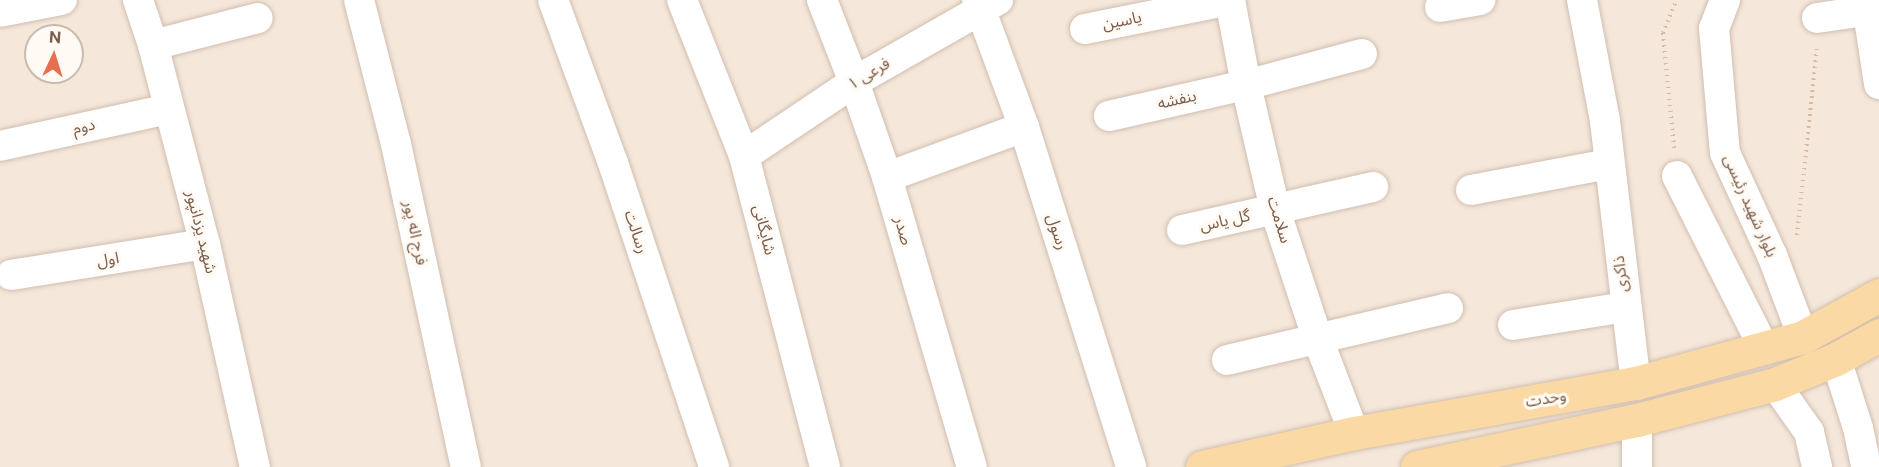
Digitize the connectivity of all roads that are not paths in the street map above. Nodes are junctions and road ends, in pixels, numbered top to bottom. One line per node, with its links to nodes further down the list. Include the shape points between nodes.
1 (62, 0): 14 (street)
2 (138, 0): 18 (street, شهید یزدانپور)
3 (359, 0): 54 (street, فرج اله پور, via 396,144)
4 (553, 0): 55 (street, رسالت, via 614,163)
5 (682, 0): 27 (street, شایگانی)
6 (822, 0): 20 (street, صدر)
7 (1230, 0): 17 (street, یاسین); 22 (street, سلامت)
8 (1480, 0): 12 (street)
9 (1582, 0): 28 (street, ذاکری, via 1605,121)
10 (1725, 0): 43 (street, بلوار شهید رئیسی, via 1714,28 1725,153 1772,255)
11 (985, 3): 20 (street, فرعی ۱); 25 (street, رسول)
12 (1440, 7)
13 (1874, 10): 16 (street); 21 (street)
14 (0, 12)
15 (258, 18): 18 (street)
16 (1817, 18)
17 (1085, 29)
18 (153, 45): 23 (street, شهید یزدانپور)
19 (1362, 54): 22 (street, بنفشه)
20 (854, 82): 27 (street, فرعی ۱); 30 (street, صدر)
21 (1879, 84)
22 (1245, 85): 24 (street, بنفشه); 33 (street, سلامت)
23 (168, 109): 26 (street, دوم); 35 (street, شهید یزدانپور)
24 (1109, 116)
25 (1024, 127): 30 (street); 58 (street, رسول)
26 (0, 146)
27 (744, 156): 56 (street, شایگانی)
28 (1609, 164): 32 (street); 38 (street, ذاکری)
29 (1677, 176): 44 (street)
30 (887, 177): 57 (street, صدر)
31 (1373, 187): 33 (street, گل یاس)
32 (1471, 190)
33 (1275, 210): 34 (street, گل یاس); 42 (street, سلامت)
34 (1182, 230)
35 (205, 244): 36 (street, اول); 53 (street, شهید یزدانپور)
36 (11, 275)
37 (1879, 295): 43 (main road, وحدت)
38 (1625, 307): 40 (street); 47 (street, ذاکری)
39 (1448, 308): 42 (street)
40 (1513, 325)
41 (1879, 335): 45 (main road)
42 (1317, 337): 46 (street); 52 (street, سلامت)
43 (1803, 337): 44 (main road, وحدت)
44 (1764, 348): 47 (main road, وحدت)
45 (1836, 359): 48 (main road); 50 (street)
46 (1227, 360)
47 (1636, 383): 52 (main road, وحدت)
48 (1775, 384): 49 (main road); 51 (street)
49 (1636, 420): 60 (main road); 61 (street)
50 (1858, 428): 51 (street); 63 (street)
51 (1809, 432): 62 (street)
52 (1354, 433): 59 (main road, وحدت)
53 (255, 467)
54 (466, 467)
55 (714, 467)
56 (825, 467)
57 (972, 467)
58 (1131, 467)
59 (1202, 467)
60 (1417, 467)
61 (1637, 467)
62 (1817, 467)
63 (1866, 467)

